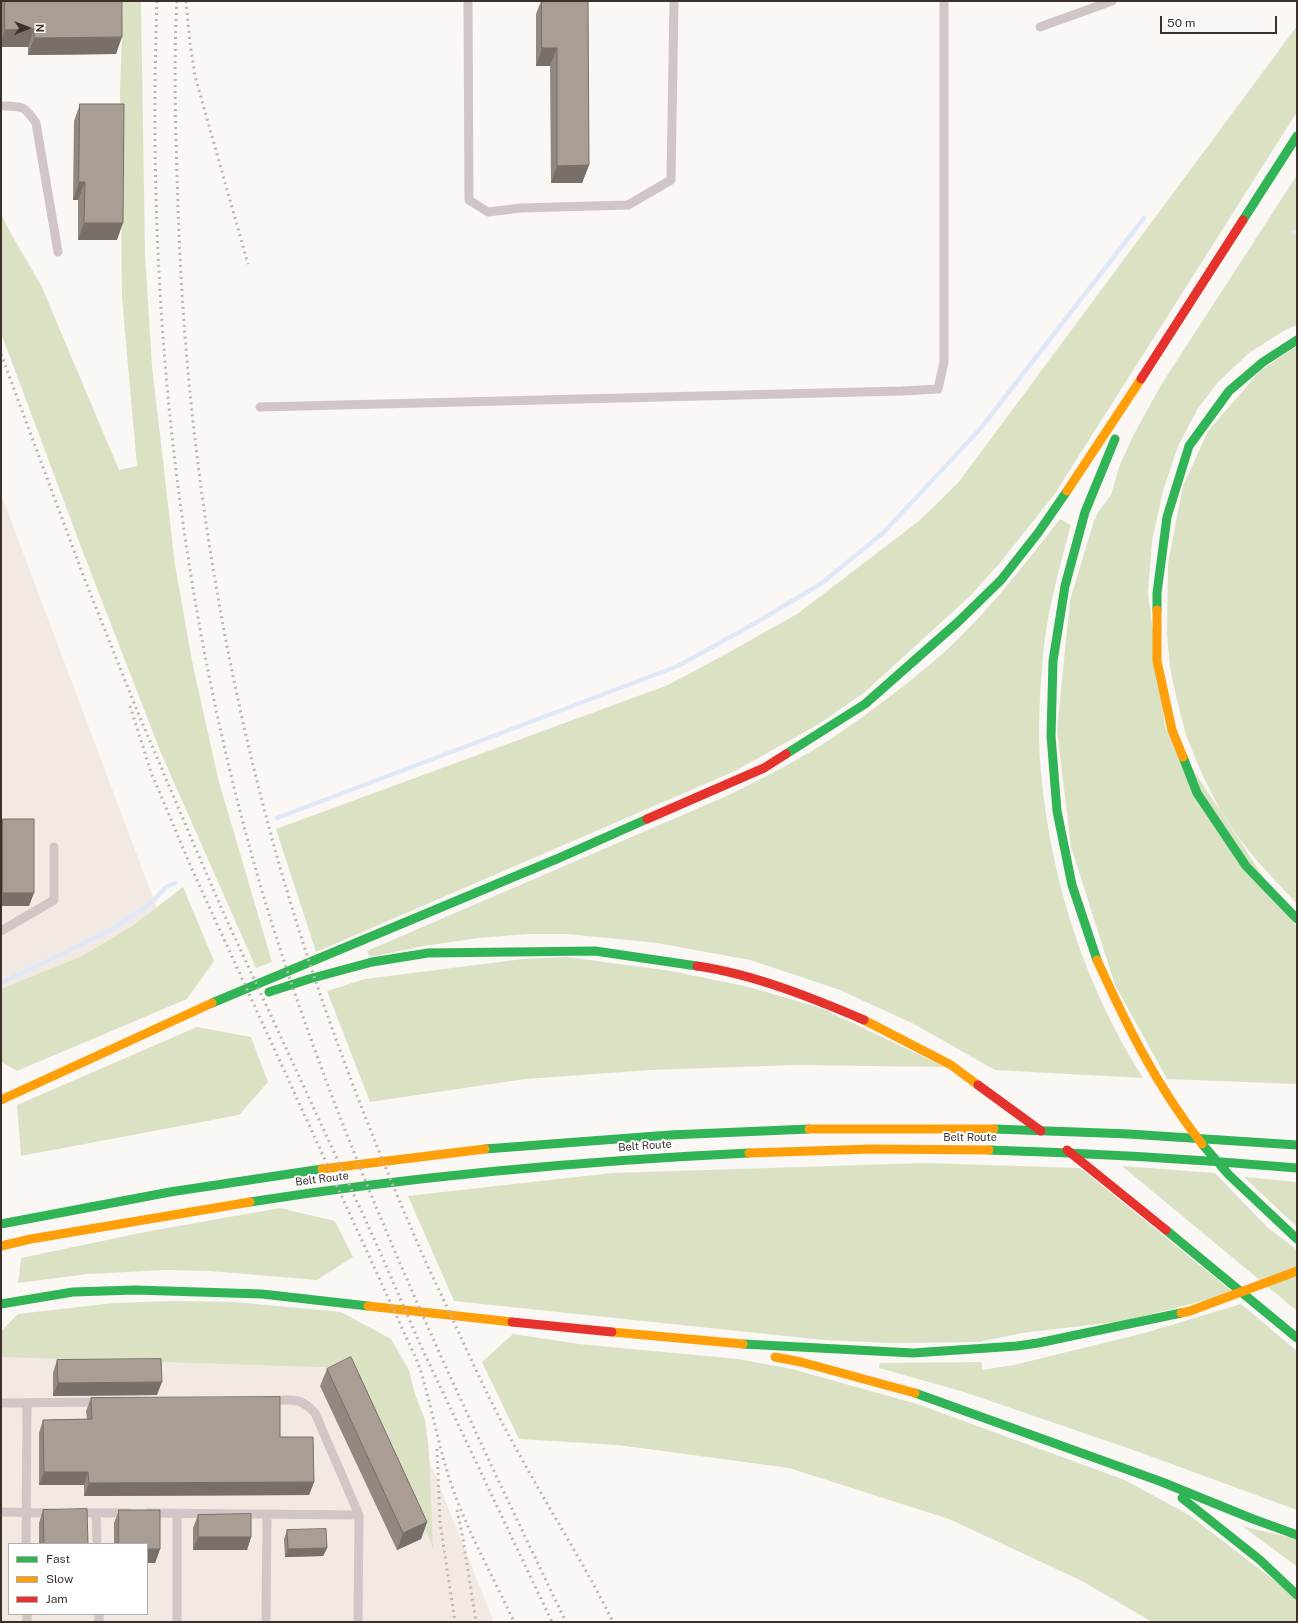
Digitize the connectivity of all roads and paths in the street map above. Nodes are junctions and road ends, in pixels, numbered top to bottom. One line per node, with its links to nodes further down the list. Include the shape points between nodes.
1 (468, 1): 2 (lane, via 469,200 488,212 521,208 628,205 671,180)
2 (674, 1)
3 (944, 1): 11 (lane, via 944,362 938,389)
4 (1112, 1): 5 (lane)
5 (1040, 27)
6 (1, 106): 8 (lane, via 18,106 27,110 36,123)
7 (1297, 136): 10 (highway)
8 (58, 252)
9 (1297, 340): 13 (highway, via 1264,362 1229,391 1189,446 1167,517 1157,593 1157,661 1172,730 1197,793 1246,866)
10 (1152, 360): 17 (highway, via 1038,533 1000,580 958,622 865,704 764,768 559,858 237,991); 22 (highway, via 1091,496 1076,541 1061,603 1053,653 1050,715 1053,781 1060,833 1088,940 1109,992 1149,1068 1186,1123 1229,1174)
11 (260, 407)
12 (54, 847): 14 (lane, via 54,900)
13 (1297, 919)
14 (1, 931)
15 (260, 995): 26 (highway, via 372,962 428,953 595,952 717,970 764,983 870,1022 951,1065 1093,1170)
16 (232, 1005): 17 (highway)
17 (124, 1044): 18 (highway)
18 (1, 1100)
19 (1297, 1145): 21 (highway, Belt Route, via 1130,1133 1027,1129 793,1128 682,1133 448,1153 258,1177)
20 (1297, 1168): 23 (highway, Belt Route, via 1010,1150 890,1149 683,1156 446,1175 261,1199)
21 (1, 1224)
22 (1297, 1239)
23 (1, 1246)
24 (1297, 1271): 27 (highway, via 1190,1311 1038,1344 913,1353)
25 (1, 1304): 27 (highway, via 74,1292 135,1290 241,1293)
26 (1297, 1338)
27 (692, 1340): 32 (highway, via 801,1362 903,1389)
28 (256, 1401): 38 (lane, via 301,1401 307,1404 315,1413)
29 (114, 1402): 31 (lane)
30 (1, 1403): 31 (lane)
31 (27, 1403): 34 (lane)
32 (1162, 1482): 39 (highway); 42 (highway, via 1260,1560)
33 (1, 1512): 34 (lane)
34 (26, 1512): 35 (lane); 40 (lane)
35 (96, 1513): 36 (lane); 41 (lane)
36 (177, 1514): 37 (lane); 43 (lane)
37 (267, 1514): 38 (lane); 44 (lane)
38 (359, 1515): 45 (lane)
39 (1297, 1535)
40 (26, 1543)
41 (97, 1543)
42 (1297, 1595)
43 (177, 1622)
44 (266, 1622)
45 (358, 1622)

